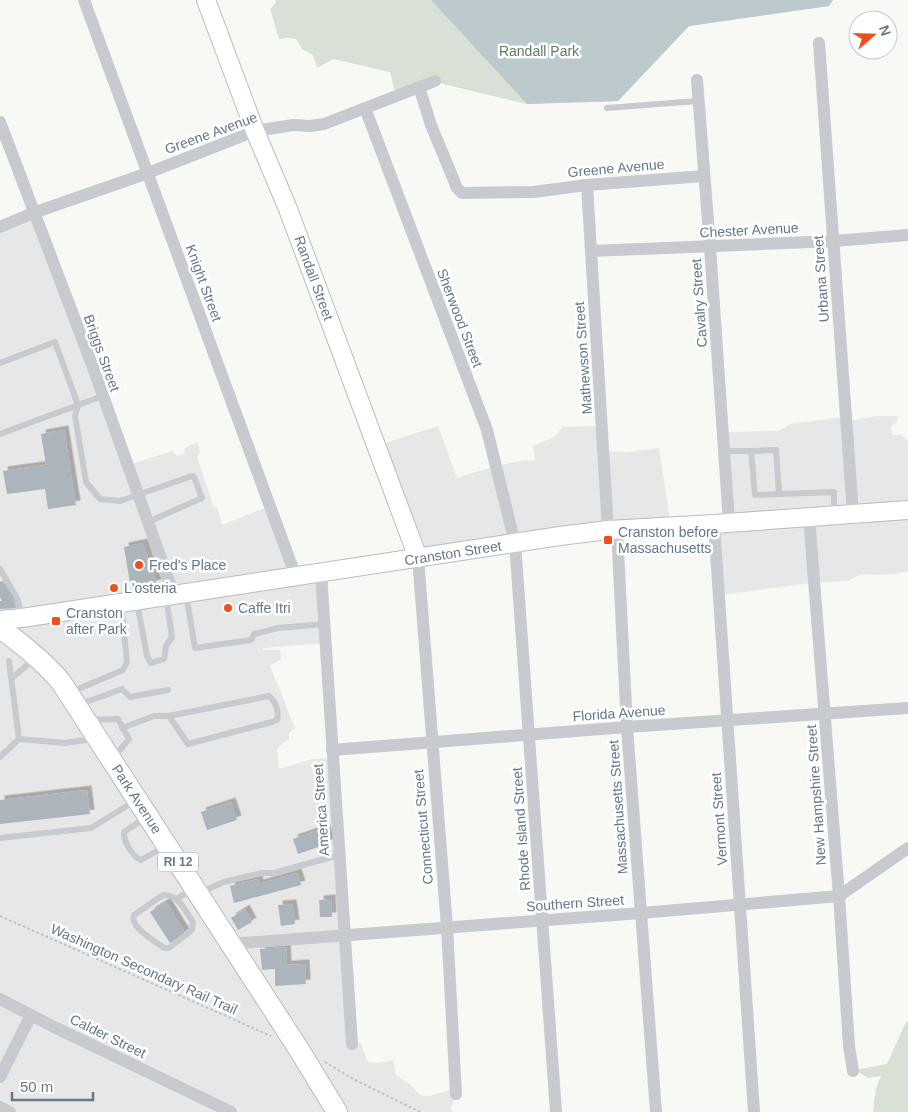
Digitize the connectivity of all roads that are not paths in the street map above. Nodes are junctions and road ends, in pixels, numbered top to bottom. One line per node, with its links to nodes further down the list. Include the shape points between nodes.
1 (84, 0): 12 (street, Knight Street)
2 (206, 0): 11 (main road, Randall Street)
3 (819, 43): 18 (street, Urbana Street)
4 (697, 80): 7 (street, Cavalry Street)
5 (435, 81): 8 (street, Greene Avenue)
6 (420, 90): 14 (street, Greene Avenue, via 442,152 462,193 532,192)
7 (698, 101): 9 (lane); 13 (street, Cavalry Street)
8 (365, 108): 11 (street, Greene Avenue, via 324,124); 36 (street, Sherwood Street, via 487,430)
9 (607, 108)
10 (0, 122): 15 (street, Briggs Street)
11 (255, 131): 12 (street, Greene Avenue); 37 (main road, Randall Street, via 288,210)
12 (148, 173): 15 (street, Greene Avenue); 40 (street, Knight Street)
13 (704, 176): 14 (street, Greene Avenue); 19 (street, Cavalry Street)
14 (587, 185): 20 (street, Mathewson Street)
15 (33, 213): 16 (street, Greene Avenue); 22 (street, Briggs Street)
16 (0, 227)
17 (908, 235): 18 (street, Chester Avenue)
18 (834, 241): 19 (street, Chester Avenue); 30 (street, Urbana Street)
19 (710, 247): 20 (street, Chester Avenue); 25 (street, Cavalry Street)
20 (591, 251): 35 (street, Mathewson Street)
21 (0, 363): 23 (lane, via 55,342)
22 (103, 396): 23 (lane); 28 (street, Briggs Street)
23 (78, 405): 24 (lane); 28 (lane, via 76,416 86,482 100,499 120,501)
24 (0, 434)
25 (724, 451): 26 (lane); 34 (street, Cavalry Street)
26 (751, 451): 27 (lane, via 755,494); 27 (lane, via 776,450)
27 (779, 493): 31 (lane, via 834,492)
28 (138, 495): 33 (street, Briggs Street); 33 (lane, via 192,476 202,498)
29 (908, 510): 30 (main road, Cranston Street)
30 (853, 514): 31 (main road, Cranston Street)
31 (834, 516): 32 (main road, Cranston Street)
32 (809, 517): 34 (main road, Cranston Street); 53 (street, New Hampshire Street)
33 (148, 522): 41 (street, Briggs Street)
34 (721, 524): 35 (main road, Cranston Street); 55 (street, Vermont Street)
35 (613, 530): 36 (main road, Cranston Street); 56 (street, Massachusetts Street)
36 (515, 543): 37 (main road, Cranston Street); 58 (street, Rhode Island Street)
37 (418, 558): 39 (main road, Cranston Street); 61 (street, Connecticut Street)
38 (0, 569): 43 (lane, via 17,598)
39 (321, 573): 40 (main road, Cranston Street); 45 (street, America Street)
40 (296, 577): 41 (main road, Cranston Street)
41 (175, 595): 42 (main road, Cranston Street); 42 (lane, via 172,637 166,646 164,659 151,663); 45 (lane, via 195,648 251,640 254,634 278,628)
42 (128, 602): 43 (main road, Cranston Street); 51 (lane, via 127,662 123,670)
43 (22, 618): 44 (main road, Cranston Street)
44 (0, 620)
45 (324, 624): 62 (street, America Street)
46 (0, 628): 47 (main road, Park Avenue / RI 12)
47 (36, 657): 49 (lane); 51 (main road, Park Avenue / RI 12)
48 (9, 661): 49 (lane)
49 (12, 678): 60 (lane)
50 (168, 690): 51 (lane, via 130,696 122,689)
51 (77, 706): 57 (lane, via 118,719); 59 (main road, Park Avenue / RI 12)
52 (908, 708): 53 (street, Florida Avenue)
53 (825, 714): 55 (street, Florida Avenue); 71 (street, New Hampshire Street)
54 (169, 716): 54 (lane, via 269,696 274,699 278,714 277,720 272,722 188,744); 57 (lane, via 154,716)
55 (728, 721): 56 (street, Florida Avenue); 73 (street, Vermont Street)
56 (627, 727): 58 (street, Florida Avenue); 74 (street, Massachusetts Street)
57 (122, 728): 64 (lane, via 128,739)
58 (529, 734): 61 (street, Florida Avenue); 75 (street, Rhode Island Street)
59 (97, 738): 60 (lane, via 65,743); 64 (main road, Park Avenue / RI 12)
60 (19, 739): 63 (lane)
61 (431, 741): 62 (street, Florida Avenue); 76 (street, Connecticut Street)
62 (332, 750): 69 (street, America Street)
63 (0, 757)
64 (111, 760): 65 (main road, Park Avenue / RI 12)
65 (143, 808): 66 (lane, via 91,828); 67 (main road, Park Avenue / RI 12); 67 (lane, via 123,837 136,858 141,860)
66 (0, 838)
67 (167, 845): 70 (main road, Park Avenue / RI 12)
68 (908, 848): 71 (street, Southern Street)
69 (340, 855): 70 (lane); 77 (street, America Street)
70 (196, 890): 72 (lane); 78 (main road, Park Avenue / RI 12)
71 (839, 896): 73 (street, Southern Street); 82 (street, New Hampshire Street)
72 (177, 899): 72 (lane, via 193,927 169,948 164,948 134,925 133,918 163,895)
73 (740, 905): 74 (street, Southern Street); 91 (street, Vermont Street)
74 (641, 914): 75 (street, Southern Street); 90 (street, Massachusetts Street)
75 (543, 920): 76 (street, Southern Street); 89 (street, Rhode Island Street)
76 (447, 927): 77 (street, Southern Street); 84 (street, Connecticut Street)
77 (345, 935): 78 (street, Southern Street); 81 (street, America Street)
78 (230, 944): 88 (main road, Park Avenue / RI 12)
79 (0, 999): 80 (street, Calder Street)
80 (31, 1015): 83 (street); 87 (street, Calder Street)
81 (352, 1044)
82 (852, 1071)
83 (0, 1077)
84 (456, 1094)
85 (0, 1107): 86 (street)
86 (10, 1112)
87 (231, 1112)
88 (337, 1112)
89 (556, 1112)
90 (656, 1112)
91 (754, 1112)

